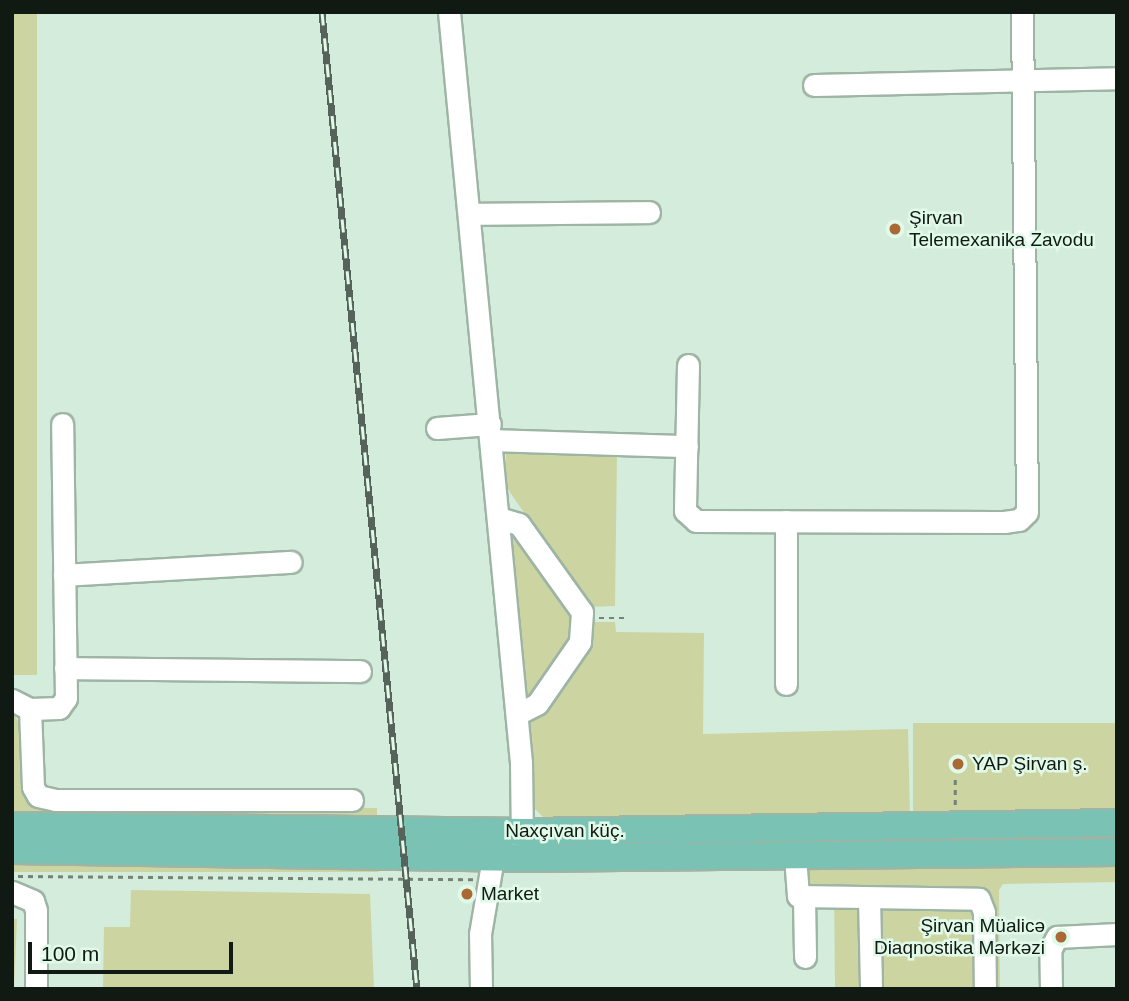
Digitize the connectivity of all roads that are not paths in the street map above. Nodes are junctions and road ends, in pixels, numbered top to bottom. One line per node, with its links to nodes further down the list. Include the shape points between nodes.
1 (449, 12): 7 (street)
2 (1022, 12): 4 (street)
3 (1117, 78): 4 (street)
4 (1022, 79): 5 (street); 14 (street, via 1027,512 1019,520 1004,522)
5 (814, 85)
6 (649, 212): 7 (street)
7 (469, 214): 11 (street)
8 (688, 365): 12 (street)
9 (62, 424): 16 (street)
10 (437, 428): 11 (street)
11 (491, 432): 12 (street); 13 (street)
12 (687, 446): 14 (street, via 687,516 696,521)
13 (499, 518): 21 (street); 21 (street, via 519,524 580,605 582,618 580,642 537,704)
14 (786, 521): 19 (street)
15 (291, 562): 16 (street)
16 (64, 575): 17 (street)
17 (65, 668): 18 (street); 20 (street, via 63,705)
18 (360, 671)
19 (786, 684)
20 (21, 705): 22 (street, via 38,796 55,800)
21 (517, 714): 25 (street)
22 (352, 800)
23 (1117, 823): 25 (main road, Naxçıvan küç., via 954,825)
24 (12, 826): 25 (main road, Naxçıvan küç.)
25 (522, 845): 28 (main road, Naxçıvan küç.); 29 (main road, Naxçıvan küç.)
26 (12, 850): 29 (main road, Naxçıvan küç.)
27 (1117, 852): 28 (main road, Naxçıvan küç.)
28 (795, 856): 31 (street, via 795,892)
29 (493, 858): 36 (street, via 480,934)
30 (12, 892): 35 (street, via 33,901 36,910)
31 (804, 897): 32 (street); 34 (street)
32 (869, 898): 37 (street); 38 (street, via 979,899 984,912)
33 (1117, 934): 39 (street, via 1057,936 1050,950)
34 (805, 957)
35 (36, 989)
36 (481, 989)
37 (872, 989)
38 (985, 989)
39 (1051, 989)

